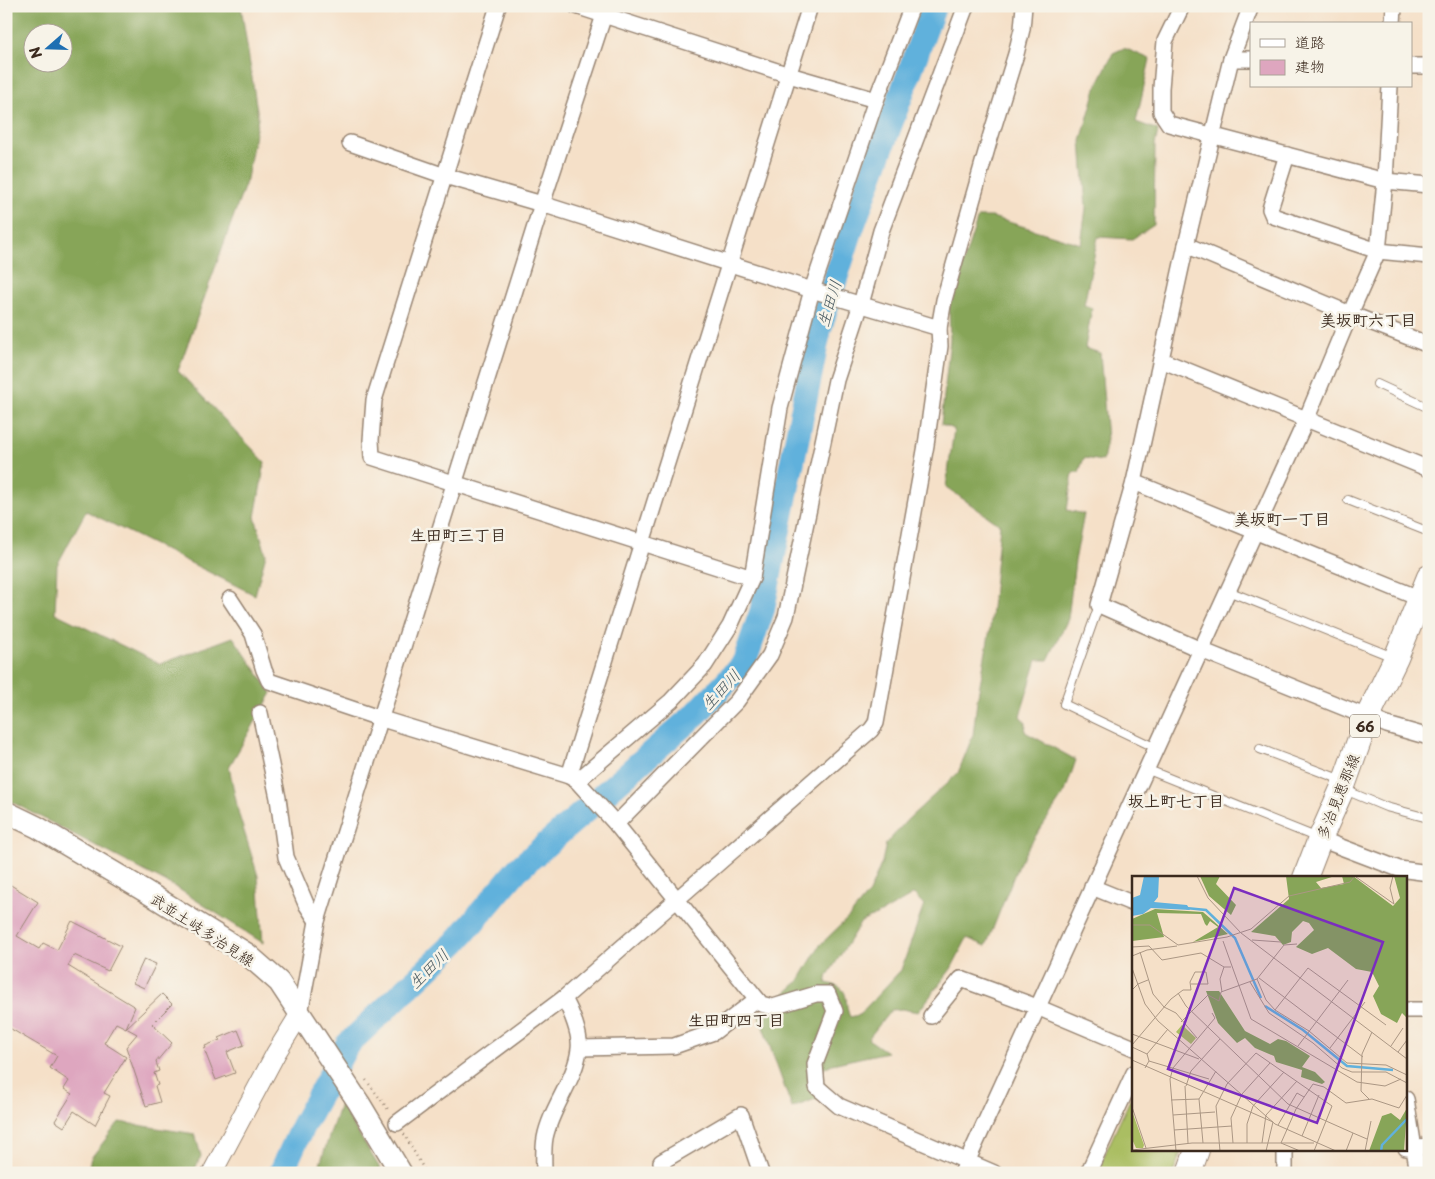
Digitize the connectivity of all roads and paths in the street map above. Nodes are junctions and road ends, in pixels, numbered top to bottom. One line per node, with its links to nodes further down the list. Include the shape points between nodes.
1 (498, 6): 22 (street)
2 (576, 6): 10 (street)
3 (810, 6): 16 (street)
4 (912, 6): 18 (street)
5 (966, 6): 31 (street, via 880,231)
6 (1024, 6): 33 (street, via 1016,54 944,300)
7 (1182, 6): 19 (street, via 1165,41 1161,112 1169,124)
8 (1251, 6): 12 (street)
9 (1394, 6): 11 (street)
10 (605, 11): 16 (street); 25 (street)
11 (1393, 22)
12 (1231, 59): 13 (street); 19 (street)
13 (1250, 59)
14 (1412, 66): 15 (street)
15 (1429, 66)
16 (789, 75): 18 (street); 29 (street)
17 (1390, 88): 23 (street)
18 (876, 100): 30 (street)
19 (1213, 135): 21 (street); 26 (street)
20 (350, 143): 22 (street)
21 (1287, 155): 23 (street); 27 (street, via 1270,209 1273,216)
22 (445, 176): 25 (street); 41 (street, via 374,400 371,440 372,457)
23 (1385, 182): 24 (street); 27 (street)
24 (1429, 185)
25 (542, 204): 29 (street); 41 (street)
26 (1186, 245): 32 (street); 35 (street)
27 (1378, 251): 28 (street); 32 (street)
28 (1429, 256)
29 (730, 263): 30 (street); 45 (street)
30 (812, 290): 31 (street); 47 (street, via 780,408)
31 (861, 304): 33 (street); 65 (street, via 836,380 786,617 770,655 737,701)
32 (1350, 314): 34 (street); 38 (street)
33 (939, 328): 71 (street, via 940,346 926,444 876,723)
34 (1429, 345)
35 (1161, 360): 38 (street); 40 (street)
36 (1377, 384): 37 (lane)
37 (1429, 408)
38 (1306, 420): 39 (street); 43 (street)
39 (1429, 469)
40 (1134, 482): 43 (street); 51 (street)
41 (456, 484): 45 (street); 56 (street)
42 (1348, 500): 44 (lane)
43 (1254, 532): 48 (street); 50 (street)
44 (1429, 532)
45 (642, 542): 47 (street); 61 (street)
46 (1429, 577): 50 (main road, 多治見恵那線 / 66)
47 (752, 578): 61 (street, via 730,626 705,665 671,702)
48 (1228, 591): 52 (street); 53 (lane)
49 (230, 599): 56 (street, via 253,634 269,681)
50 (1425, 599): 53 (main road, 多治見恵那線 / 66)
51 (1099, 605): 52 (street); 58 (lane, via 1064,704)
52 (1201, 650): 55 (street); 58 (street)
53 (1396, 658): 55 (main road, 多治見恵那線 / 66)
54 (260, 713): 73 (street, via 278,798 286,857)
55 (1368, 716): 57 (street); 62 (main road, 多治見恵那線 / 66)
56 (382, 720): 61 (street); 73 (street)
57 (1429, 737)
58 (1156, 748): 60 (street)
59 (1260, 749): 62 (lane)
60 (1146, 769): 66 (lane); 70 (street)
61 (573, 778): 65 (street)
62 (1343, 785): 64 (lane, via 1386,807); 66 (main road, 多治見恵那線 / 66)
63 (6, 812): 79 (main road, 武並土岐多治見線, via 37,827 246,954 279,982)
64 (1428, 818)
65 (616, 824): 71 (street)
66 (1320, 839): 67 (street); 69 (main road, 多治見恵那線 / 66)
67 (1398, 873): 68 (street)
68 (1429, 873)
69 (1306, 876)
70 (1092, 887): 72 (street); 76 (street)
71 (677, 899): 74 (street); 75 (street)
72 (1132, 903)
73 (317, 921): 79 (street)
74 (564, 998): 82 (street); 85 (street)
75 (757, 999): 82 (street, via 714,1032 674,1046); 89 (street, via 761,1004 773,1007 816,994 828,994 835,1011 815,1064 818,1087 839,1106)
76 (1037, 1007): 80 (street, via 961,979); 81 (street); 89 (street)
77 (1408, 1010): 78 (street)
78 (1429, 1010)
79 (300, 1014): 90 (street); 91 (main road, 武並土岐多治見線)
80 (931, 1016)
81 (1132, 1044)
82 (580, 1048): 92 (street, via 544,1140)
83 (1132, 1077): 96 (street)
84 (1408, 1109): 86 (street)
85 (397, 1123)
86 (1416, 1147): 99 (street)
87 (1196, 1152): 97 (main road)
88 (1285, 1152): 98 (street)
89 (965, 1167): 95 (street)
90 (212, 1173)
91 (401, 1173)
92 (544, 1173)
93 (665, 1173): 94 (street, via 661,1162 741,1115)
94 (761, 1173)
95 (994, 1173)
96 (1088, 1173)
97 (1189, 1173)
98 (1284, 1173)
99 (1418, 1173)

